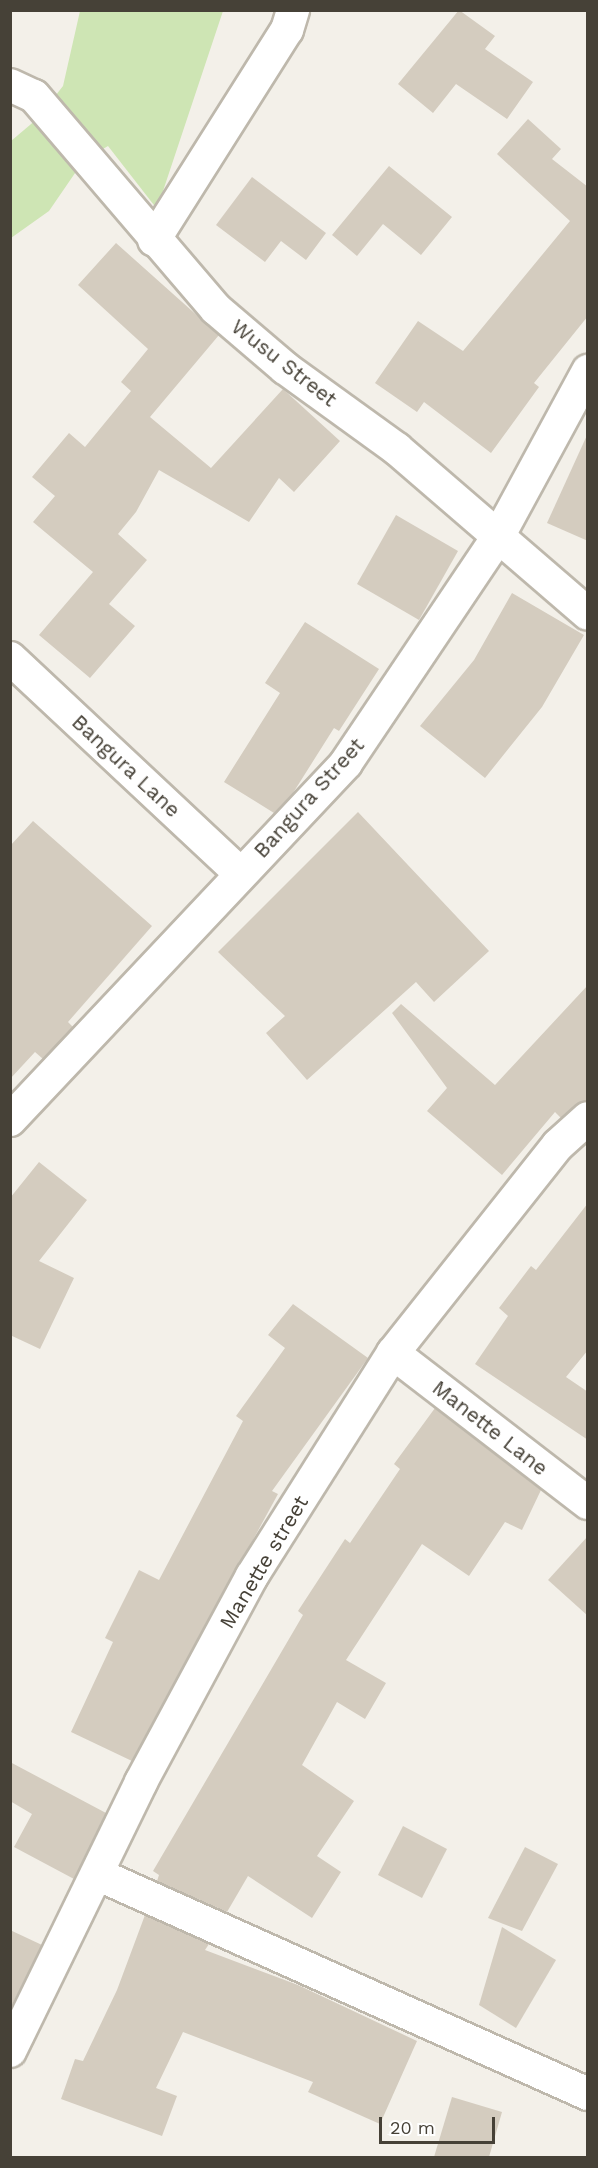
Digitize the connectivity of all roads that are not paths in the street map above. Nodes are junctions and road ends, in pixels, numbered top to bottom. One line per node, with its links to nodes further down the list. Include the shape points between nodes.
1 (293, 10): 3 (street, via 287,30)
2 (10, 85): 3 (street, Wusu Street, via 34,96)
3 (154, 240): 5 (street, Wusu Street, via 216,309)
4 (588, 371): 5 (street, Bangura Street)
5 (499, 534): 6 (street, Wusu Street); 8 (street, Bangura Street, via 346,763)
6 (588, 614)
7 (10, 658): 8 (street, Bangura Lane)
8 (241, 874): 10 (street, Bangura Street)
9 (588, 1118): 11 (street, Manette street, via 558,1145)
10 (10, 1120)
11 (393, 1353): 12 (street, Manette Lane); 13 (street, Manette street, via 252,1576)
12 (588, 1503)
13 (97, 1874): 14 (street, Manette street); 15 (street)
14 (10, 2051)
15 (588, 2094)

